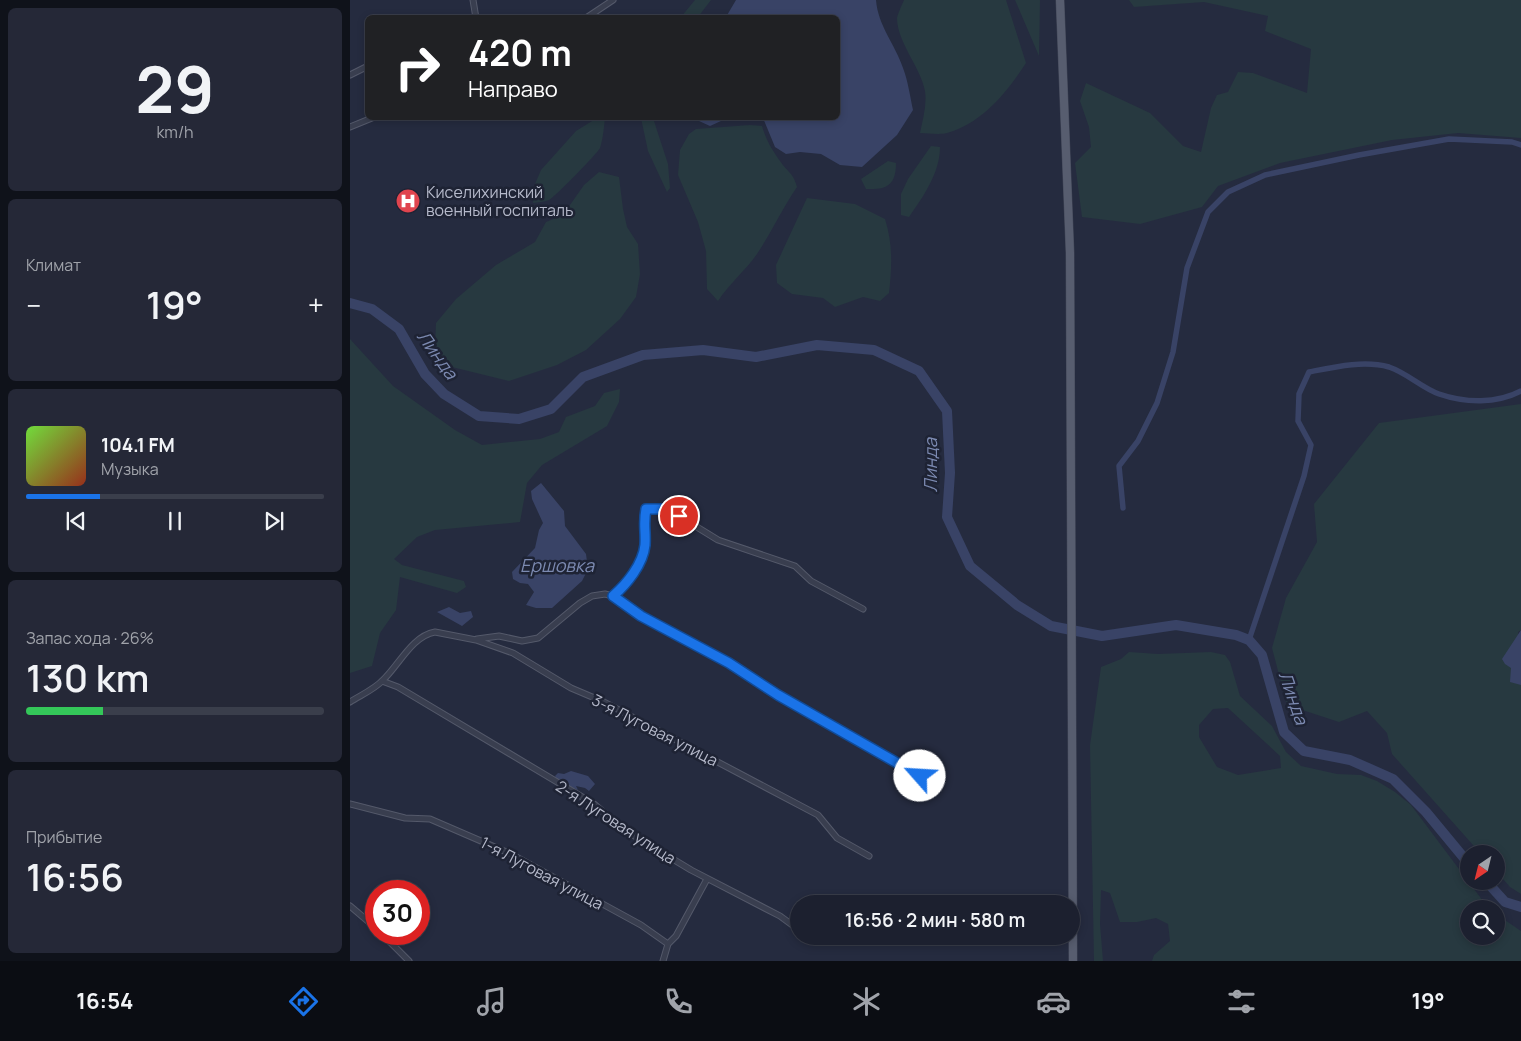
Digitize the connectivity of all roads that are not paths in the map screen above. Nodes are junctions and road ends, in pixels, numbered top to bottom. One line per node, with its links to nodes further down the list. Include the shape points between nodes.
1 (473, 0): 4 (street)
2 (613, 0): 5 (street)
3 (1060, 0): 26 (main road, via 1070,245)
4 (476, 15)
5 (590, 15)
6 (365, 68): 7 (street)
7 (350, 75)
8 (367, 120): 9 (street)
9 (350, 127)
10 (613, 596): 11 (street, via 625,585 639,562 645,545 643,526 646,509 662,509 718,540 795,566 811,581); 12 (street, via 592,596 538,638 522,642 499,636); 15 (street, via 641,616 729,663 778,695)
11 (863, 609)
12 (476, 640): 13 (street, 3-я Луговая улица, via 435,632 428,634 416,642); 17 (street, 3-я Луговая улица, via 513,653 571,688 756,780 818,815 837,838)
13 (382, 682): 14 (street); 18 (street, 2-я Луговая улица, via 398,687 594,804 617,825)
14 (350, 702)
15 (920, 776)
16 (350, 804): 22 (street, 1-я Луговая улица, via 404,818 430,819 512,854 641,925)
17 (869, 856)
18 (707, 879): 21 (street, 2-я Луговая улица); 22 (street, via 676,936)
19 (350, 906): 20 (street)
20 (365, 919)
21 (790, 923)
22 (668, 944): 25 (street)
23 (393, 945): 24 (street)
24 (409, 961)
25 (663, 961)
26 (1073, 961)

